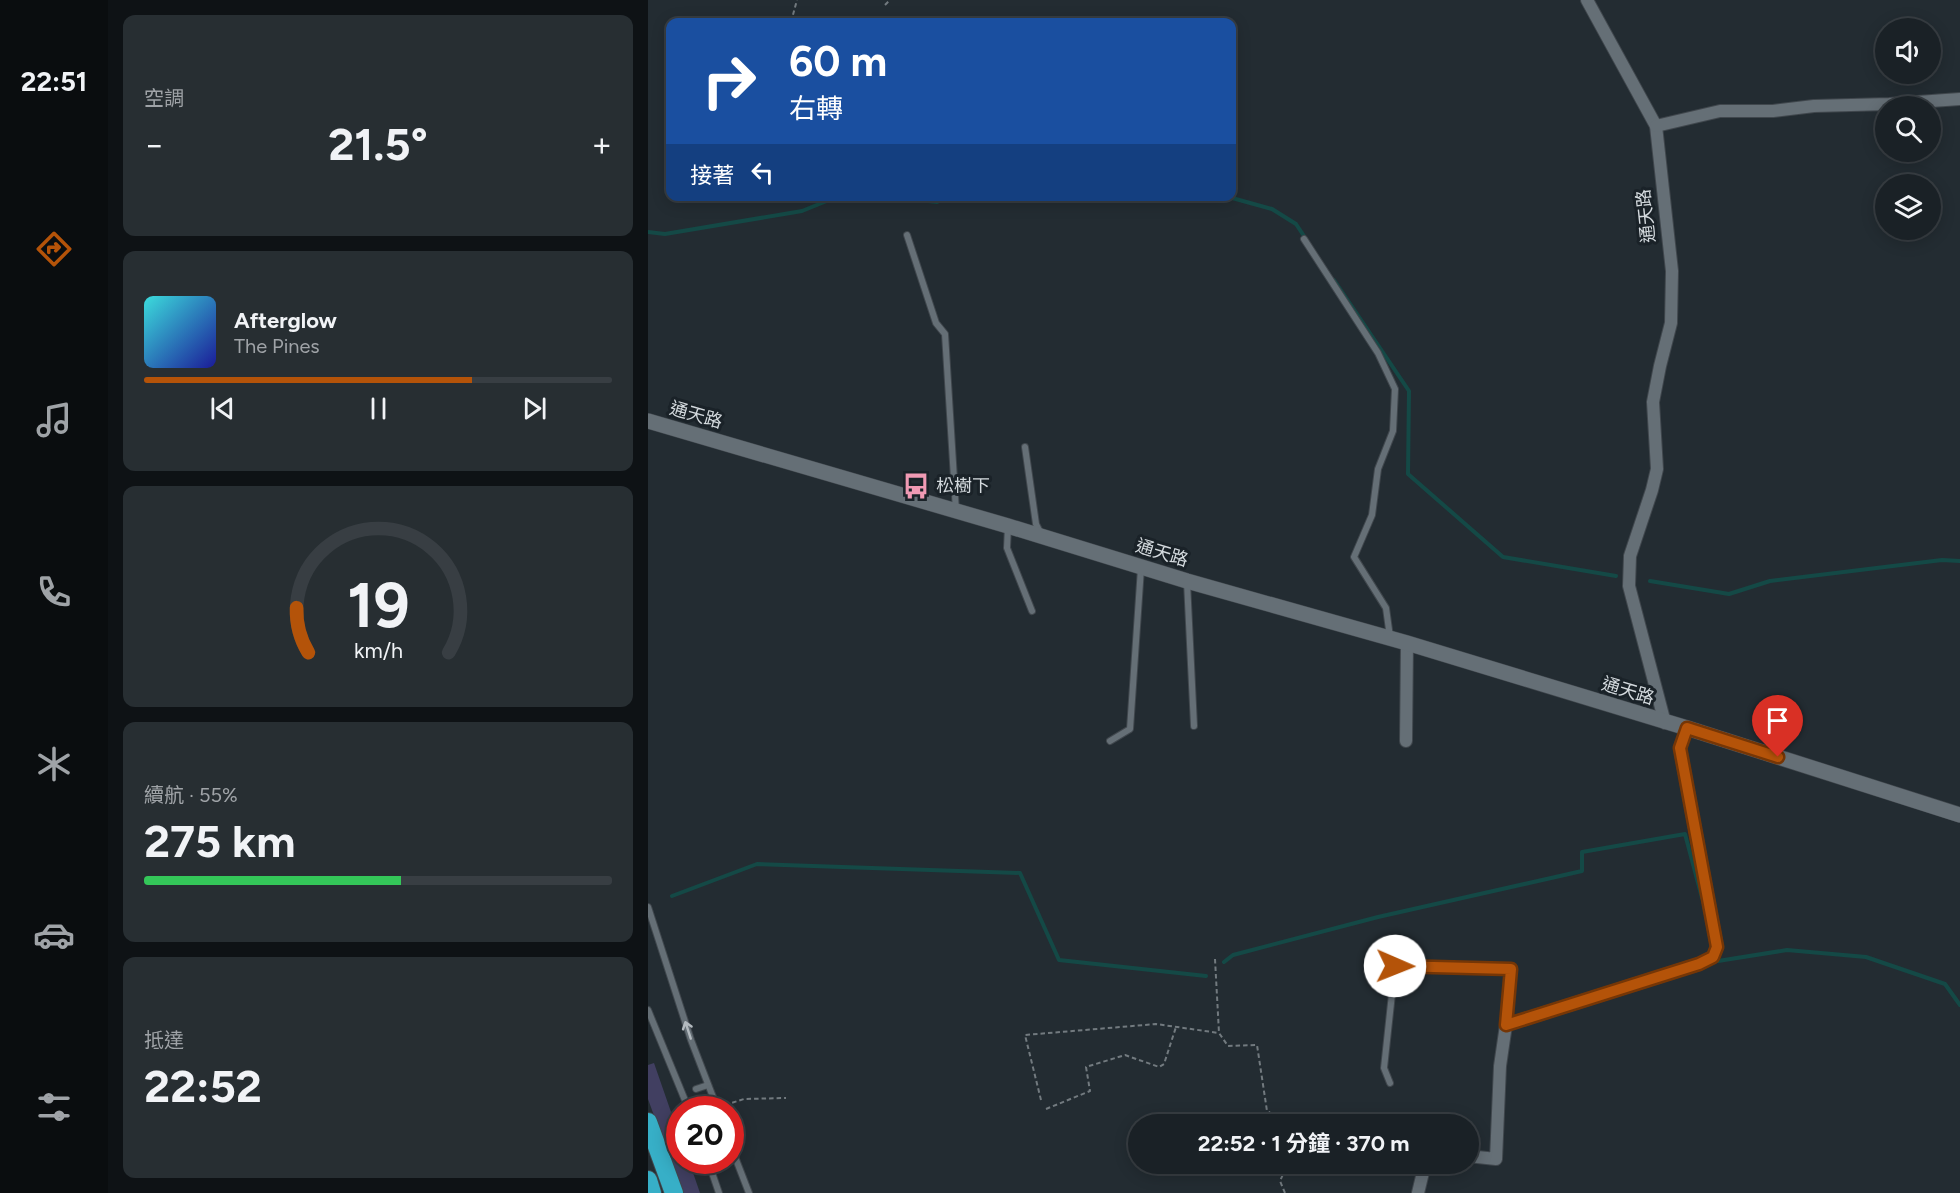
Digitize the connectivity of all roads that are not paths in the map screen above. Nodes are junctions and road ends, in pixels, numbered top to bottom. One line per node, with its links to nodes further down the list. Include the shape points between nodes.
1 (1587, 0): 3 (street, 通天路)
2 (1960, 99): 3 (street, via 1720,111)
3 (1656, 126): 16 (street, 通天路, via 1672,271 1671,323 1653,402 1657,469 1630,556 1629,586)
4 (907, 235): 8 (lane, via 936,323 945,334)
5 (1304, 239): 14 (lane, via 1378,353 1395,389 1394,431 1378,469 1372,515 1354,557 1386,608)
6 (648, 421): 8 (street, 通天路)
7 (1025, 447): 10 (lane)
8 (956, 511): 9 (street, 通天路)
9 (1008, 526): 10 (street, 通天路); 13 (lane, via 1006,548)
10 (1041, 536): 11 (street, 通天路)
11 (1141, 567): 12 (street, 通天路); 19 (lane, via 1130,729)
12 (1187, 581): 14 (street, 通天路); 17 (lane)
13 (1032, 611)
14 (1390, 638): 15 (street, 通天路)
15 (1407, 643): 16 (street, 通天路); 20 (street)
16 (1665, 723): 18 (street, 通天路)
17 (1194, 726)
18 (1687, 728): 21 (street, 通天路); 24 (street, via 1680,748 1717,947 1713,957)
19 (1110, 741)
20 (1406, 741)
21 (1960, 815)
22 (648, 907): 26 (lane, one-way to 22)
23 (648, 1010): 28 (lane)
24 (1506, 1025): 25 (lane, via 1511,969 1395,966 1384,1068); 31 (street, via 1496,1159)
25 (1390, 1083)
26 (708, 1085): 27 (lane); 29 (lane)
27 (696, 1089)
28 (683, 1096)
29 (712, 1096)
30 (648, 1122): 37 (highway)
31 (1479, 1157)
32 (712, 1174): 38 (lane)
33 (742, 1174): 39 (lane)
34 (1423, 1174): 40 (street)
35 (648, 1180): 36 (highway)
36 (652, 1193)
37 (674, 1193)
38 (719, 1193)
39 (749, 1193)
40 (1418, 1193)

